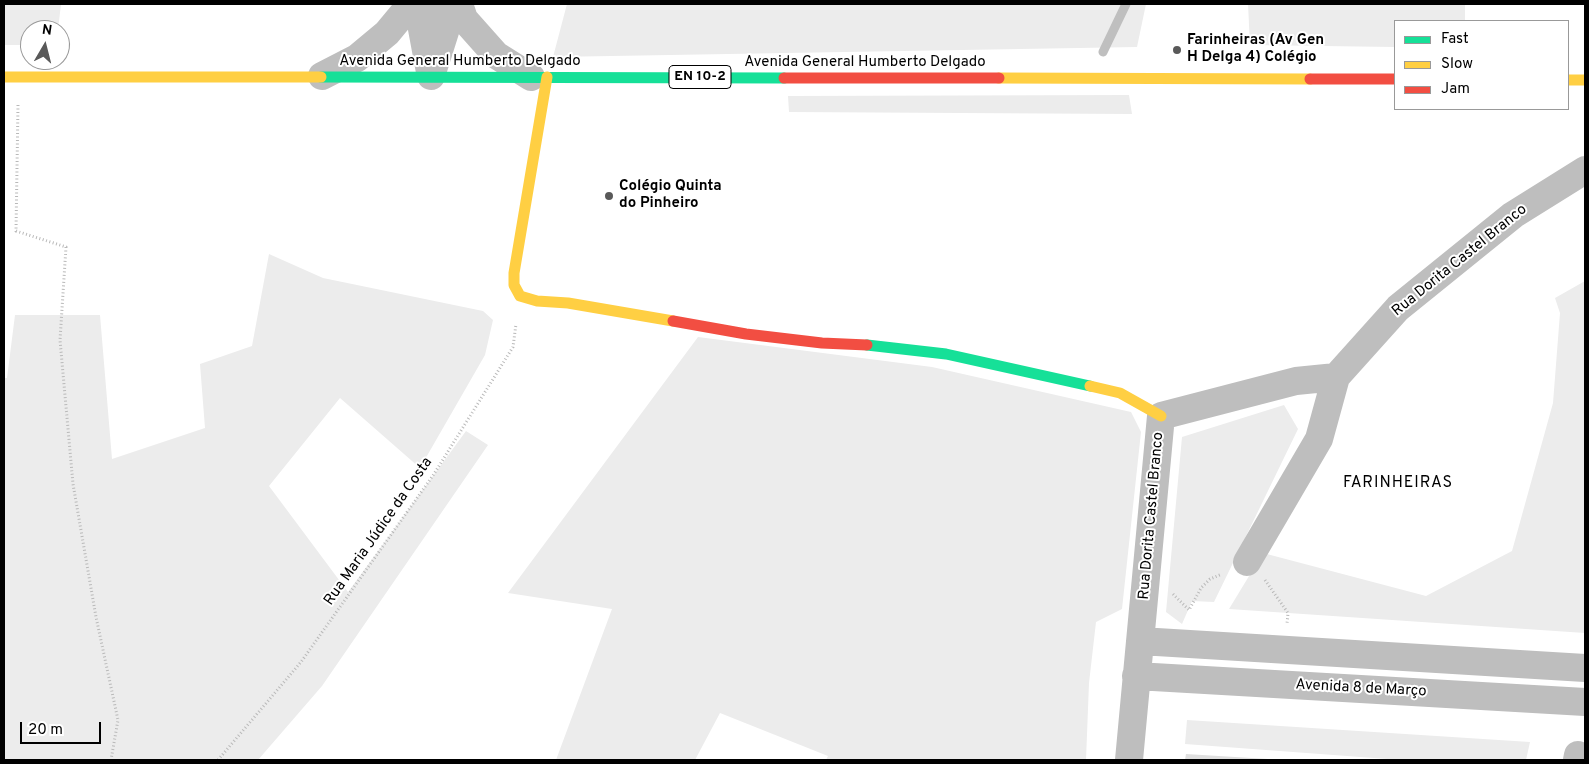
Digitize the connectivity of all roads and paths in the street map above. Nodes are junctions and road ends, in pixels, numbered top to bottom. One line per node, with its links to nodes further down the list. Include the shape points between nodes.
1 (411, 4): 5 (street, via 387,33 357,58)
2 (425, 4): 6 (street, via 422,29)
3 (449, 4): 6 (street, via 448,22)
4 (459, 4): 9 (street, via 464,19 496,55)
5 (322, 76): 6 (main road, Avenida General Humberto Delgado / EN 10-2); 8 (main road, Avenida General Humberto Delgado / EN 10-2)
6 (431, 76): 9 (main road, Avenida General Humberto Delgado / EN 10-2)
7 (4, 77): 8 (main road, Avenida General Humberto Delgado / EN 10-2)
8 (18, 77): 24 (path, via 16,231 66,247 60,340 73,484 118,720)
9 (539, 77): 10 (main road, Avenida General Humberto Delgado / EN 10-2); 14 (main road, via 514,273 514,285)
10 (1394, 79)
11 (1569, 80): 12 (main road)
12 (1585, 80)
13 (1585, 170): 15 (street, Rua Dorita Castel Branco, via 1513,215 1398,308)
14 (520, 296): 16 (main road, via 746,334 946,354 1120,393); 25 (path, Rua Maria Júdice da Costa, via 513,347 434,474 301,662)
15 (1336, 376): 16 (street, Rua Dorita Castel Branco, via 1296,380); 17 (street, via 1319,438)
16 (1161, 416): 18 (street, Rua Dorita Castel Branco)
17 (1247, 562): 18 (path, via 1210,580 1201,588 1189,610 1168,589); 20 (path, via 1255,565 1288,613)
18 (1145, 588): 19 (street, Rua Dorita Castel Branco)
19 (1140, 641): 20 (street); 22 (street, Rua Dorita Castel Branco)
20 (1286, 650): 21 (street)
21 (1585, 668)
22 (1136, 676): 23 (street, Avenida 8 de Março); 26 (street, Rua Dorita Castel Branco)
23 (1585, 702)
24 (110, 760)
25 (218, 760)
26 (1129, 760)

